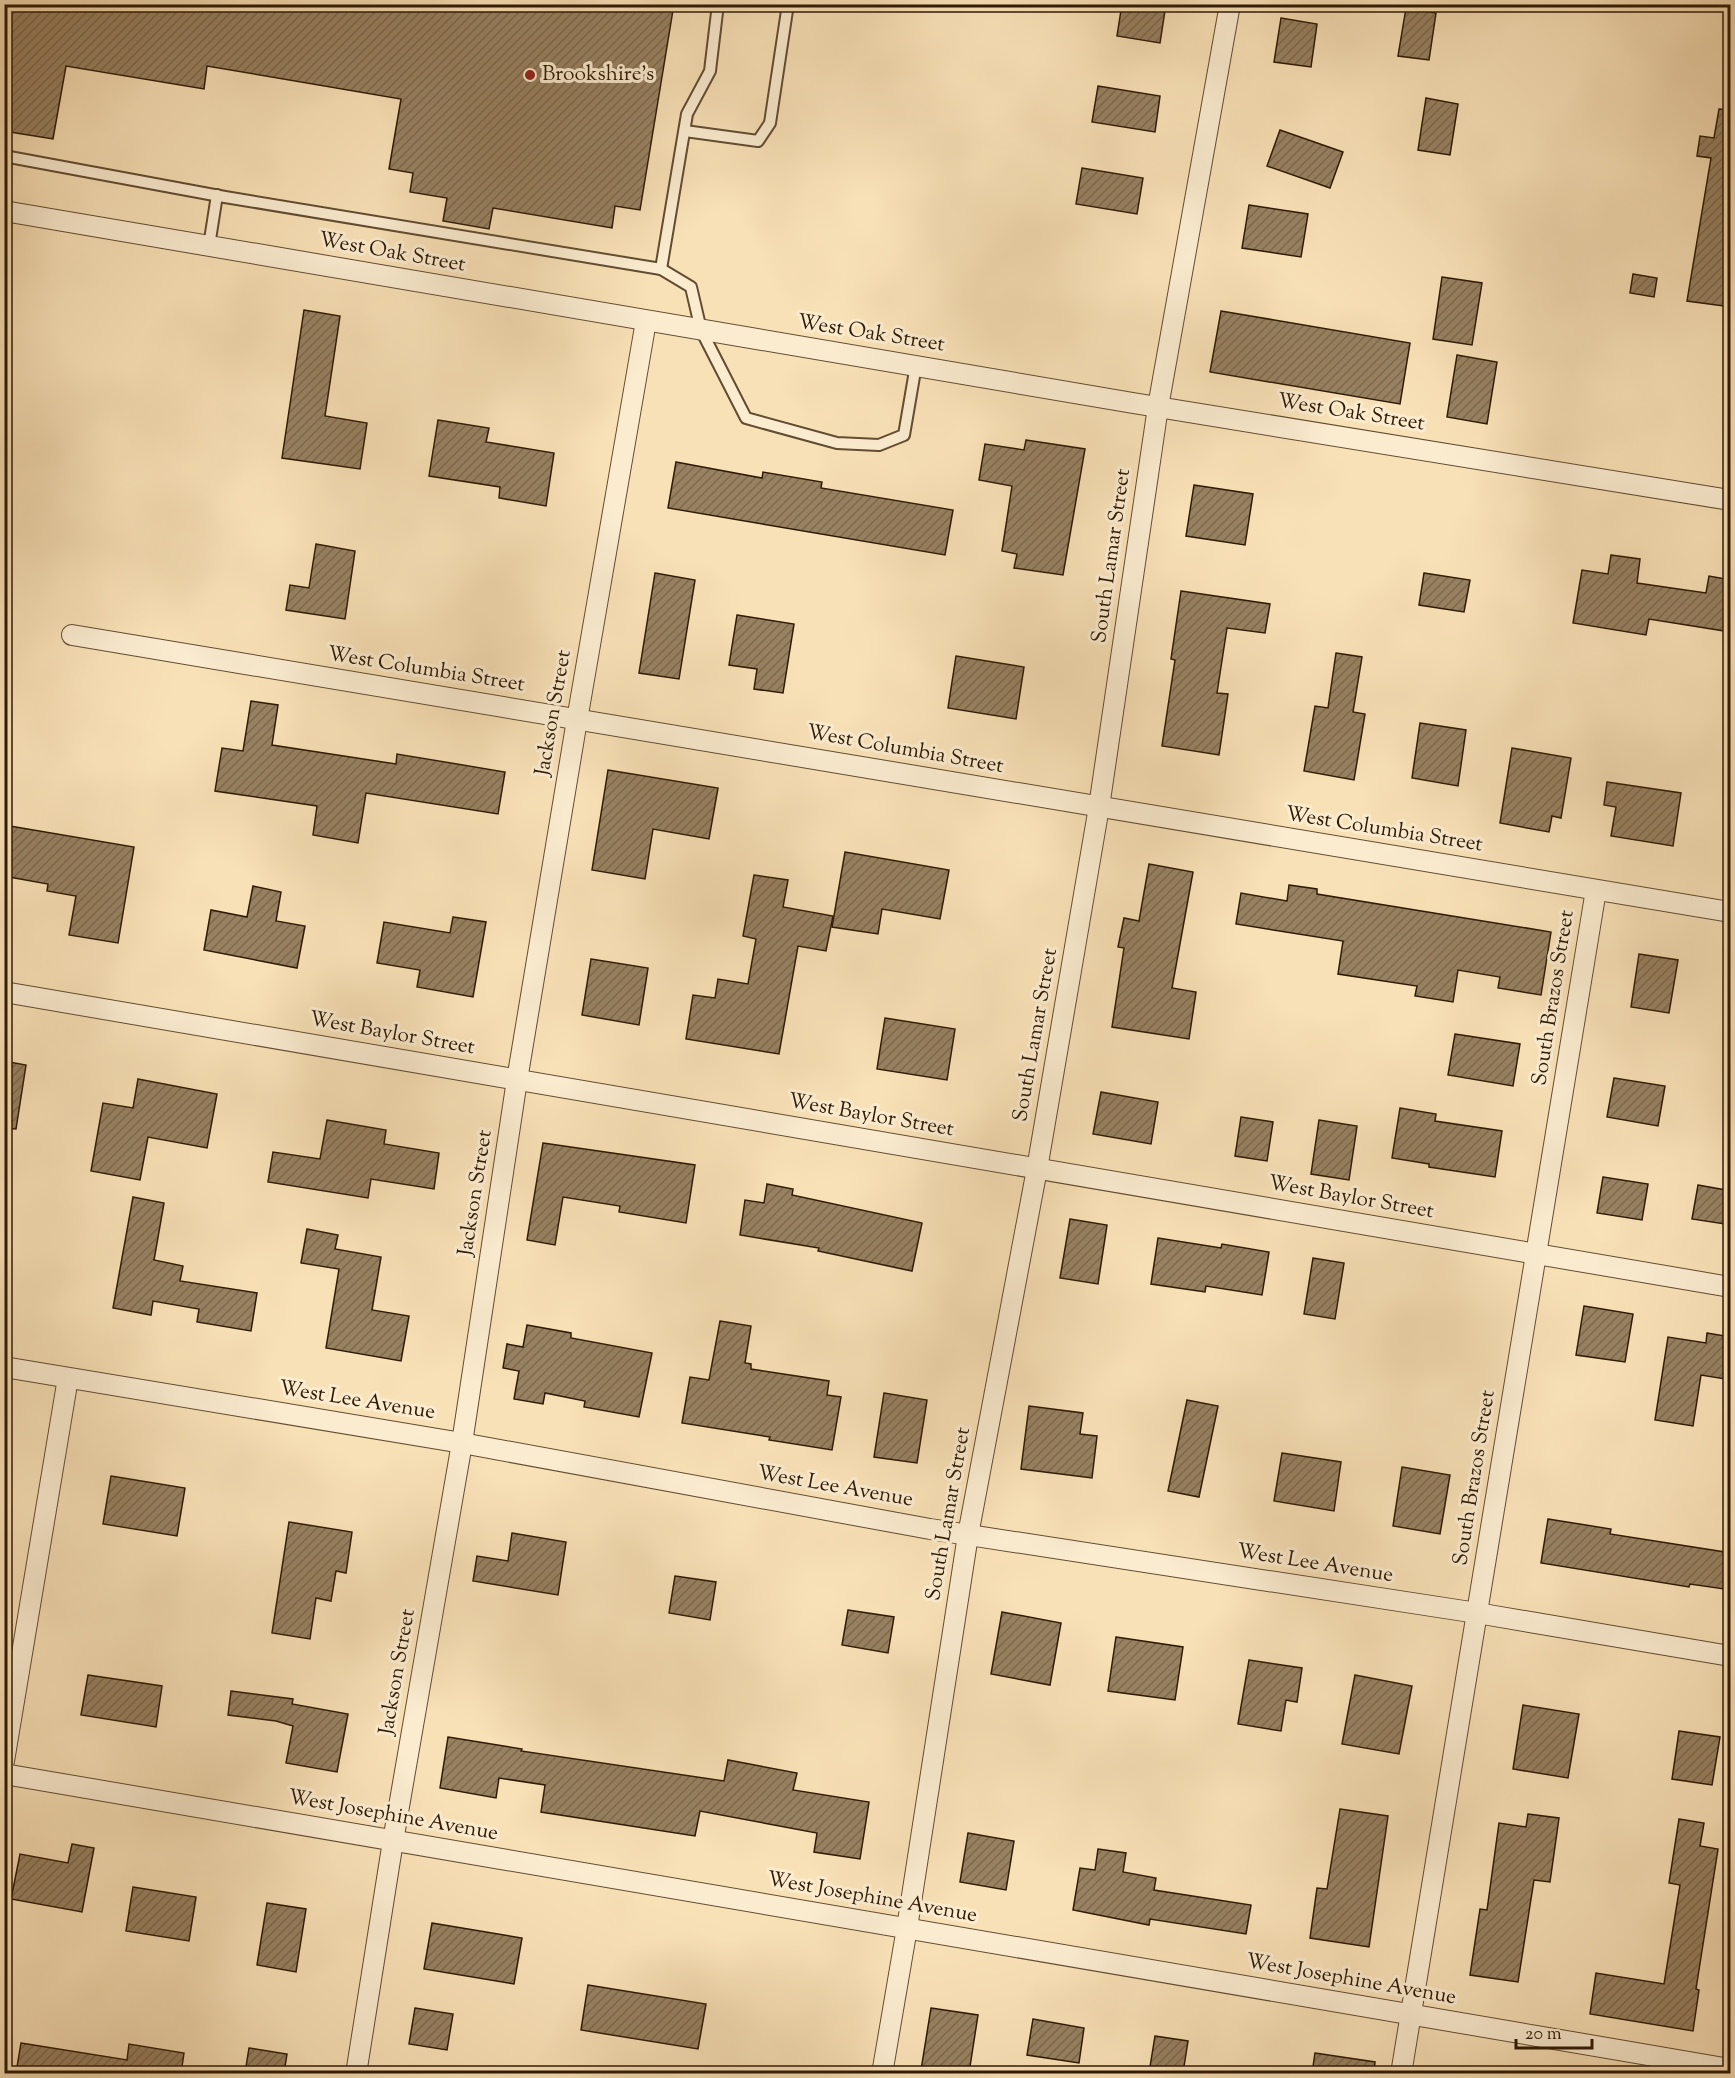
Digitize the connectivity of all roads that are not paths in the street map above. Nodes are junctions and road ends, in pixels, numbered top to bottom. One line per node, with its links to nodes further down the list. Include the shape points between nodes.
1 (718, 4): 4 (lane, via 710,70 687,114)
2 (788, 4): 4 (lane, via 770,123 758,141)
3 (1230, 4): 13 (street, South Lamar Street)
4 (685, 131): 9 (lane)
5 (4, 156): 6 (lane)
6 (217, 195): 8 (lane); 9 (lane)
7 (4, 211): 8 (street, West Oak Street)
8 (209, 246): 10 (street, West Oak Street)
9 (662, 269): 11 (lane, via 691,287)
10 (646, 321): 11 (street, West Oak Street); 16 (street, Jackson Street)
11 (701, 330): 12 (street, West Oak Street); 12 (lane, via 746,418 837,443 879,445 904,435)
12 (916, 365): 13 (street, West Oak Street)
13 (1158, 408): 14 (street, West Oak Street); 17 (street, South Lamar Street)
14 (1731, 501)
15 (72, 635): 16 (street, West Columbia Street)
16 (577, 720): 17 (street, West Columbia Street); 21 (street, Jackson Street)
17 (1099, 807): 18 (street, West Columbia Street); 22 (street, South Lamar Street)
18 (1596, 890): 19 (street, West Columbia Street); 23 (street, South Brazos Street)
19 (1731, 912)
20 (4, 992): 21 (street, West Baylor Street)
21 (517, 1080): 22 (street, West Baylor Street); 27 (street, Jackson Street)
22 (1037, 1169): 23 (street, West Baylor Street); 28 (street, South Lamar Street)
23 (1536, 1254): 24 (street, West Baylor Street); 29 (street, South Brazos Street)
24 (1731, 1287)
25 (4, 1367): 26 (street, West Lee Avenue)
26 (68, 1378): 27 (street, West Lee Avenue); 31 (street)
27 (462, 1443): 28 (street, West Lee Avenue); 33 (street, Jackson Street)
28 (968, 1534): 29 (street, West Lee Avenue); 34 (street, South Lamar Street)
29 (1477, 1613): 30 (street, West Lee Avenue); 35 (street, South Brazos Street)
30 (1731, 1656)
31 (4, 1761)
32 (4, 1774): 33 (street, West Josephine Avenue)
33 (393, 1841): 34 (street, West Josephine Avenue); 37 (street, Jackson Street)
34 (907, 1928): 35 (street, West Josephine Avenue); 38 (street, South Lamar Street)
35 (1410, 2014): 36 (street, West Josephine Avenue); 39 (street, South Brazos Street)
36 (1731, 2069)
37 (356, 2073)
38 (882, 2073)
39 (1401, 2073)

